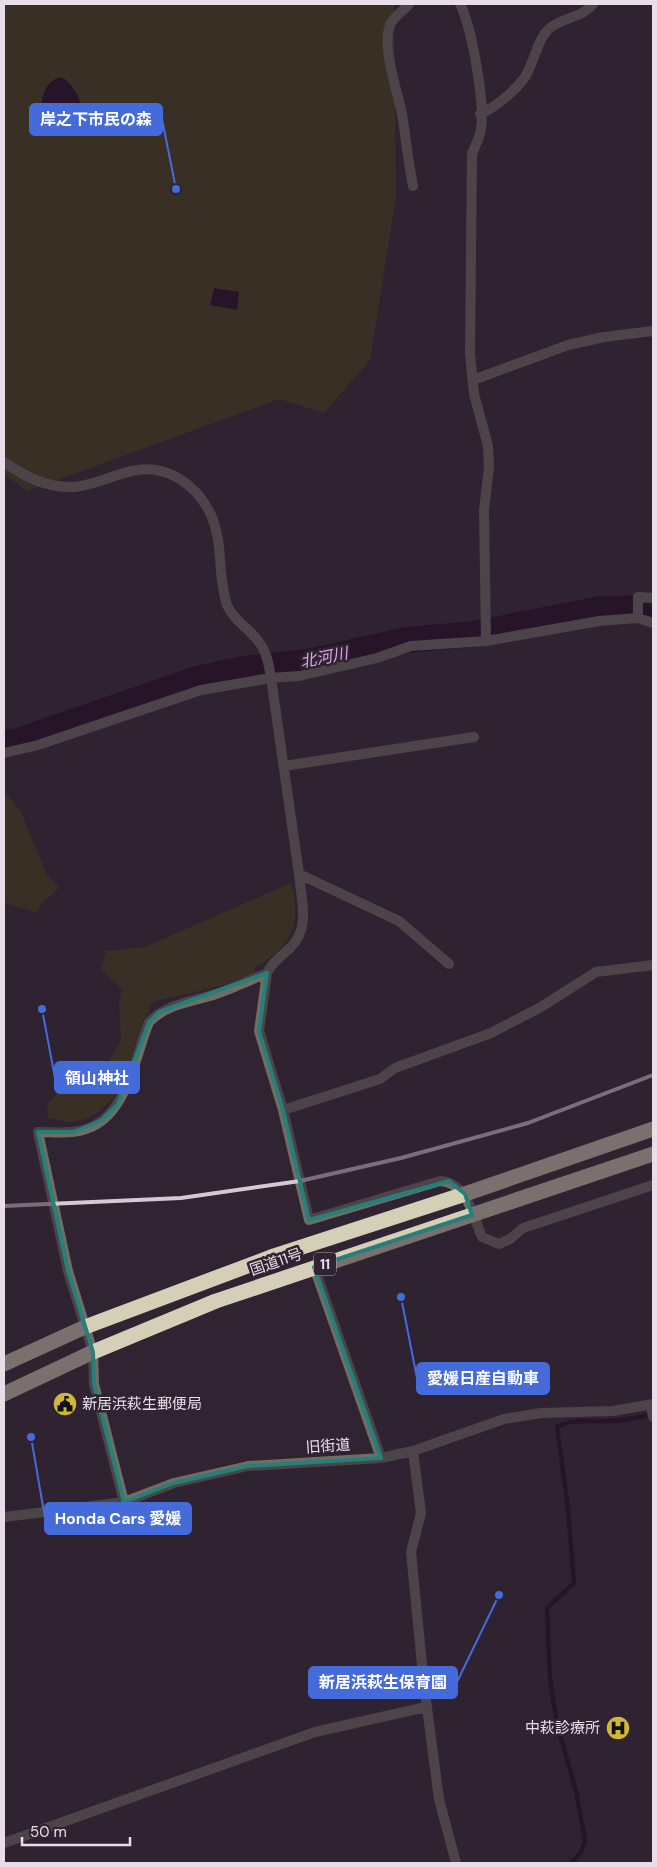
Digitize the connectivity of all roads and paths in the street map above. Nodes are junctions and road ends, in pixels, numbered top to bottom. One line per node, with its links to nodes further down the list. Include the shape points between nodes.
1 (409, 4): 5 (street, via 391,23 388,32 390,69 402,113)
2 (460, 4): 4 (street, via 466,16 478,75)
3 (593, 4): 4 (street, via 587,11 548,29 524,78 492,109)
4 (480, 114): 7 (street, via 481,129 472,154 470,354)
5 (413, 186)
6 (653, 331): 7 (street, via 568,345)
7 (473, 380): 12 (street, via 488,446 484,510)
8 (4, 462): 13 (street, via 26,478 49,485 74,487 134,471 157,470 179,477 196,490 211,516 219,539 228,606 260,642)
9 (653, 598): 10 (street, via 638,597)
10 (638, 616): 11 (street); 12 (street)
11 (653, 623)
12 (486, 640): 13 (street, via 411,646 377,658 299,676)
13 (271, 675): 15 (street, via 201,690 38,745); 16 (street)
14 (474, 737): 16 (street)
15 (4, 753)
16 (284, 766): 17 (street)
17 (299, 874): 18 (street, via 399,921); 20 (street, via 304,926 291,947)
18 (449, 964)
19 (653, 965): 21 (street, via 596,972 541,1008 491,1034 395,1068 380,1079)
20 (267, 973): 21 (street, via 259,1031); 28 (street, via 233,988 159,1012 149,1022 118,1104 102,1120 74,1132 38,1132 68,1271)
21 (283, 1110): 25 (street, via 309,1220 440,1180 448,1181)
22 (653, 1129): 25 (highway, 国道11号 / 11)
23 (653, 1154): 26 (highway, 国道11号 / 11)
24 (653, 1185): 26 (street, via 523,1228 499,1244 482,1237)
25 (465, 1194): 26 (street); 28 (highway, 国道11号 / 11, via 271,1257)
26 (472, 1215): 27 (highway, 国道11号 / 11)
27 (314, 1267): 29 (highway, 国道11号 / 11, via 216,1301); 34 (street)
28 (84, 1326): 29 (street); 30 (highway, 国道11号 / 11)
29 (94, 1352): 31 (highway, 国道11号 / 11); 35 (street, via 94,1384)
30 (4, 1364)
31 (4, 1394)
32 (652, 1409): 33 (street, 旧街道, via 541,1413 504,1419)
33 (413, 1451): 34 (street, 旧街道); 37 (street, via 421,1512 411,1552)
34 (381, 1458): 35 (street, 旧街道, via 248,1466 174,1483)
35 (124, 1502): 36 (street, 旧街道)
36 (4, 1517)
37 (426, 1707): 38 (street, via 315,1732); 39 (street, via 439,1799)
38 (4, 1843)
39 (456, 1863)

